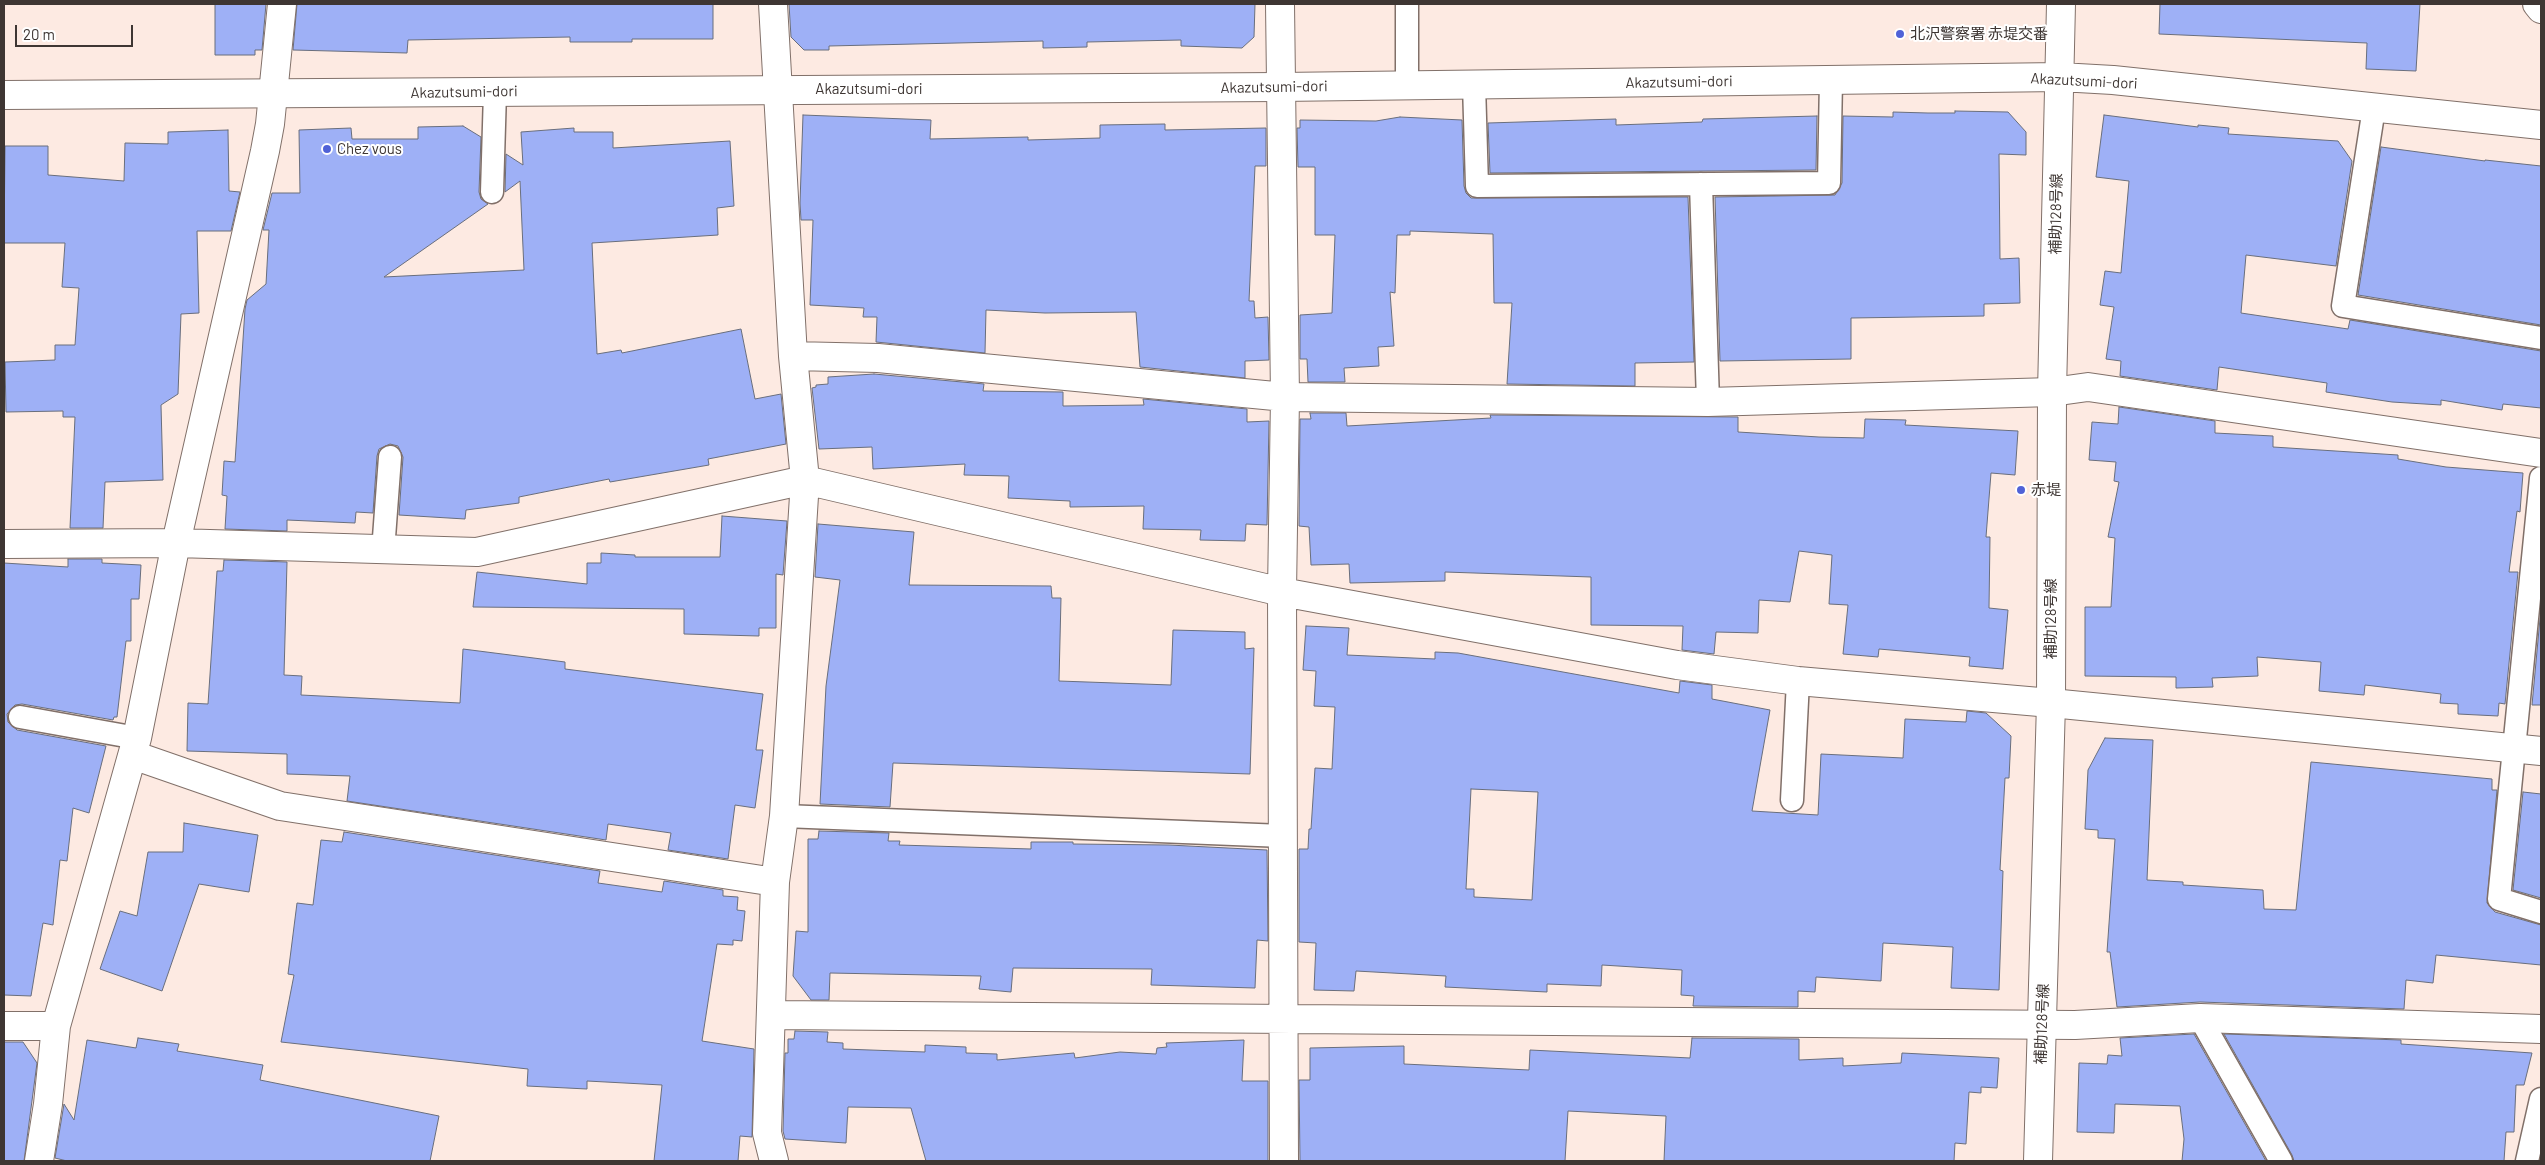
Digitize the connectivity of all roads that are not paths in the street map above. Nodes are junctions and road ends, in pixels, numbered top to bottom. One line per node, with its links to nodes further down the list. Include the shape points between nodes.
1 (282, 4): 16 (street)
2 (773, 4): 13 (street)
3 (1280, 4): 12 (street)
4 (1407, 4): 11 (lane)
5 (2061, 4): 8 (street, 補助128号線)
6 (2537, 4): 7 (street)
7 (2541, 9)
8 (2060, 78): 9 (street, Akazutsumi-dori); 17 (street, Akazutsumi-dori, via 2113,80); 23 (street, 補助128号線)
9 (1831, 80): 10 (street, Akazutsumi-dori); 19 (lane, via 1829,183)
10 (1474, 84): 11 (street, Akazutsumi-dori); 19 (lane, via 1477,186)
11 (1407, 86): 12 (street, Akazutsumi-dori)
12 (1280, 87): 13 (street, Akazutsumi-dori); 24 (street)
13 (779, 90): 14 (street, Akazutsumi-dori); 22 (street)
14 (495, 92): 16 (street, Akazutsumi-dori); 20 (lane)
15 (4, 95): 16 (street, Akazutsumi-dori)
16 (272, 95): 30 (street, via 265,151)
17 (2374, 108): 18 (street, Akazutsumi-dori); 21 (lane, via 2343,306)
18 (2541, 125)
19 (1701, 184): 25 (lane)
20 (492, 192)
21 (2541, 338)
22 (793, 356): 24 (street, via 878,358); 29 (street)
23 (2052, 392): 25 (street); 26 (street, via 2088,388); 35 (street, 補助128号線)
24 (1285, 398): 25 (street); 33 (street)
25 (1708, 402)
26 (2541, 453)
27 (390, 457): 32 (lane)
28 (2541, 478): 38 (lane)
29 (805, 480): 32 (street, via 477,552); 33 (street); 40 (street)
30 (176, 543): 31 (street); 32 (street); 37 (street)
31 (4, 544)
32 (383, 551)
33 (1282, 592): 34 (street, via 1677,665); 41 (street)
34 (1798, 681): 35 (street); 39 (lane)
35 (2051, 703): 38 (street); 47 (street, 補助128号線)
36 (20, 717): 37 (lane)
37 (135, 747): 42 (street, via 280,806); 49 (street)
38 (2528, 750): 43 (lane, via 2500,899)
39 (1792, 800)
40 (784, 816): 41 (lane); 42 (street)
41 (1283, 836): 46 (street)
42 (775, 882): 44 (street)
43 (2541, 912)
44 (771, 1015): 46 (street); 53 (street, via 767,1133)
45 (2200, 1018): 47 (street); 50 (street); 56 (lane)
46 (1283, 1019): 47 (street); 54 (street)
47 (2042, 1024): 55 (street, 補助128号線)
48 (4, 1026): 49 (street)
49 (56, 1026): 52 (street)
50 (2541, 1029)
51 (2541, 1099): 57 (lane)
52 (39, 1161)
53 (774, 1161)
54 (1284, 1161)
55 (2038, 1161)
56 (2281, 1161)
57 (2527, 1161)

